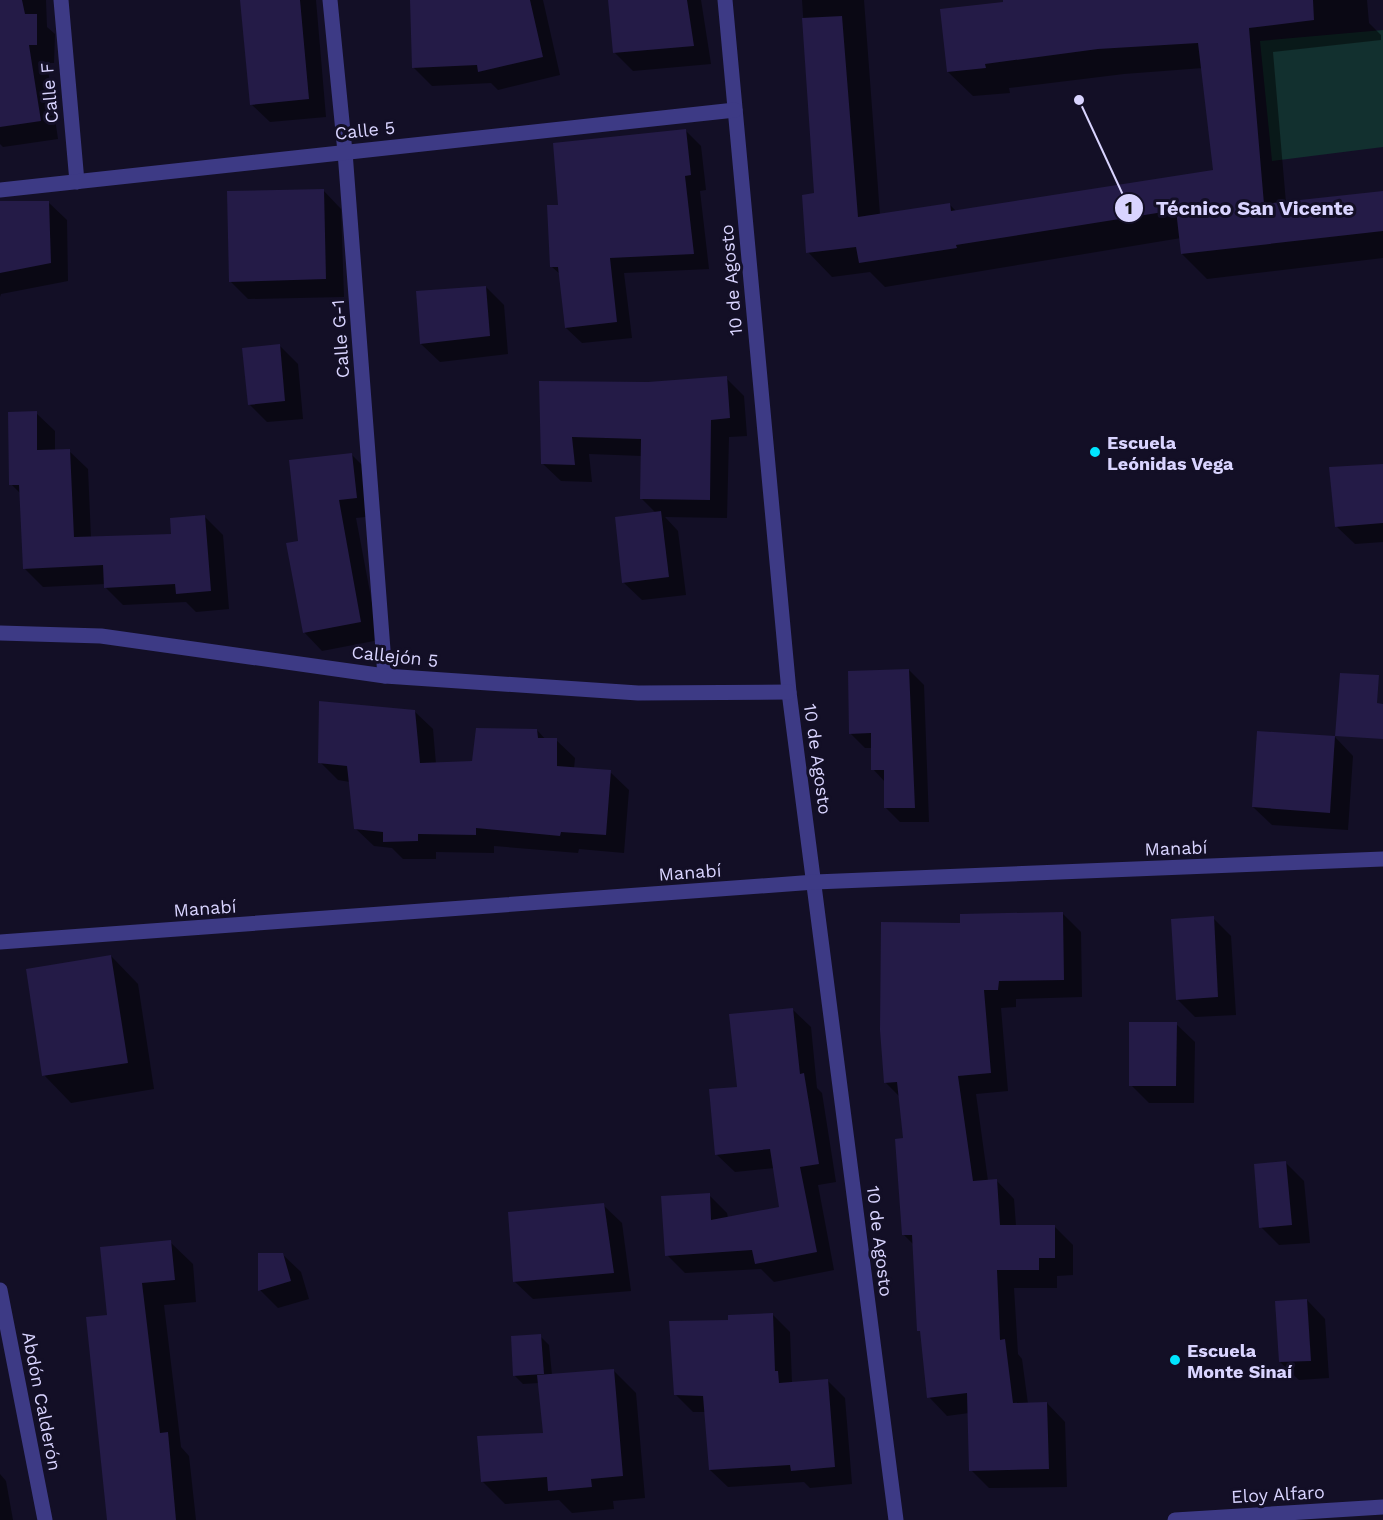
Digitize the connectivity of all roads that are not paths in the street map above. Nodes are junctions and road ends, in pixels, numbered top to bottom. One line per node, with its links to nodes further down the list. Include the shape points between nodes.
1 (61, 0): 6 (street, Calle F)
2 (330, 0): 5 (street, Calle G-1)
3 (725, 0): 4 (street, 10 de Agosto)
4 (735, 110): 5 (street, Calle 5); 10 (street, 10 de Agosto)
5 (345, 152): 6 (street, Calle 5); 9 (street, Calle G-1)
6 (77, 182): 7 (street, Calle 5)
7 (0, 190)
8 (0, 633): 9 (street, Callejón 5, via 100,636)
9 (385, 676): 10 (street, Callejón 5, via 638,693)
10 (789, 692): 12 (street, 10 de Agosto)
11 (1383, 859): 12 (street, Manabí)
12 (815, 882): 13 (street, Manabí); 17 (street, 10 de Agosto)
13 (0, 942)
14 (0, 1290): 16 (street, Abdón Calderón)
15 (1383, 1508): 18 (street, Eloy Alfaro)
16 (45, 1520)
17 (896, 1520)
18 (1175, 1520)

